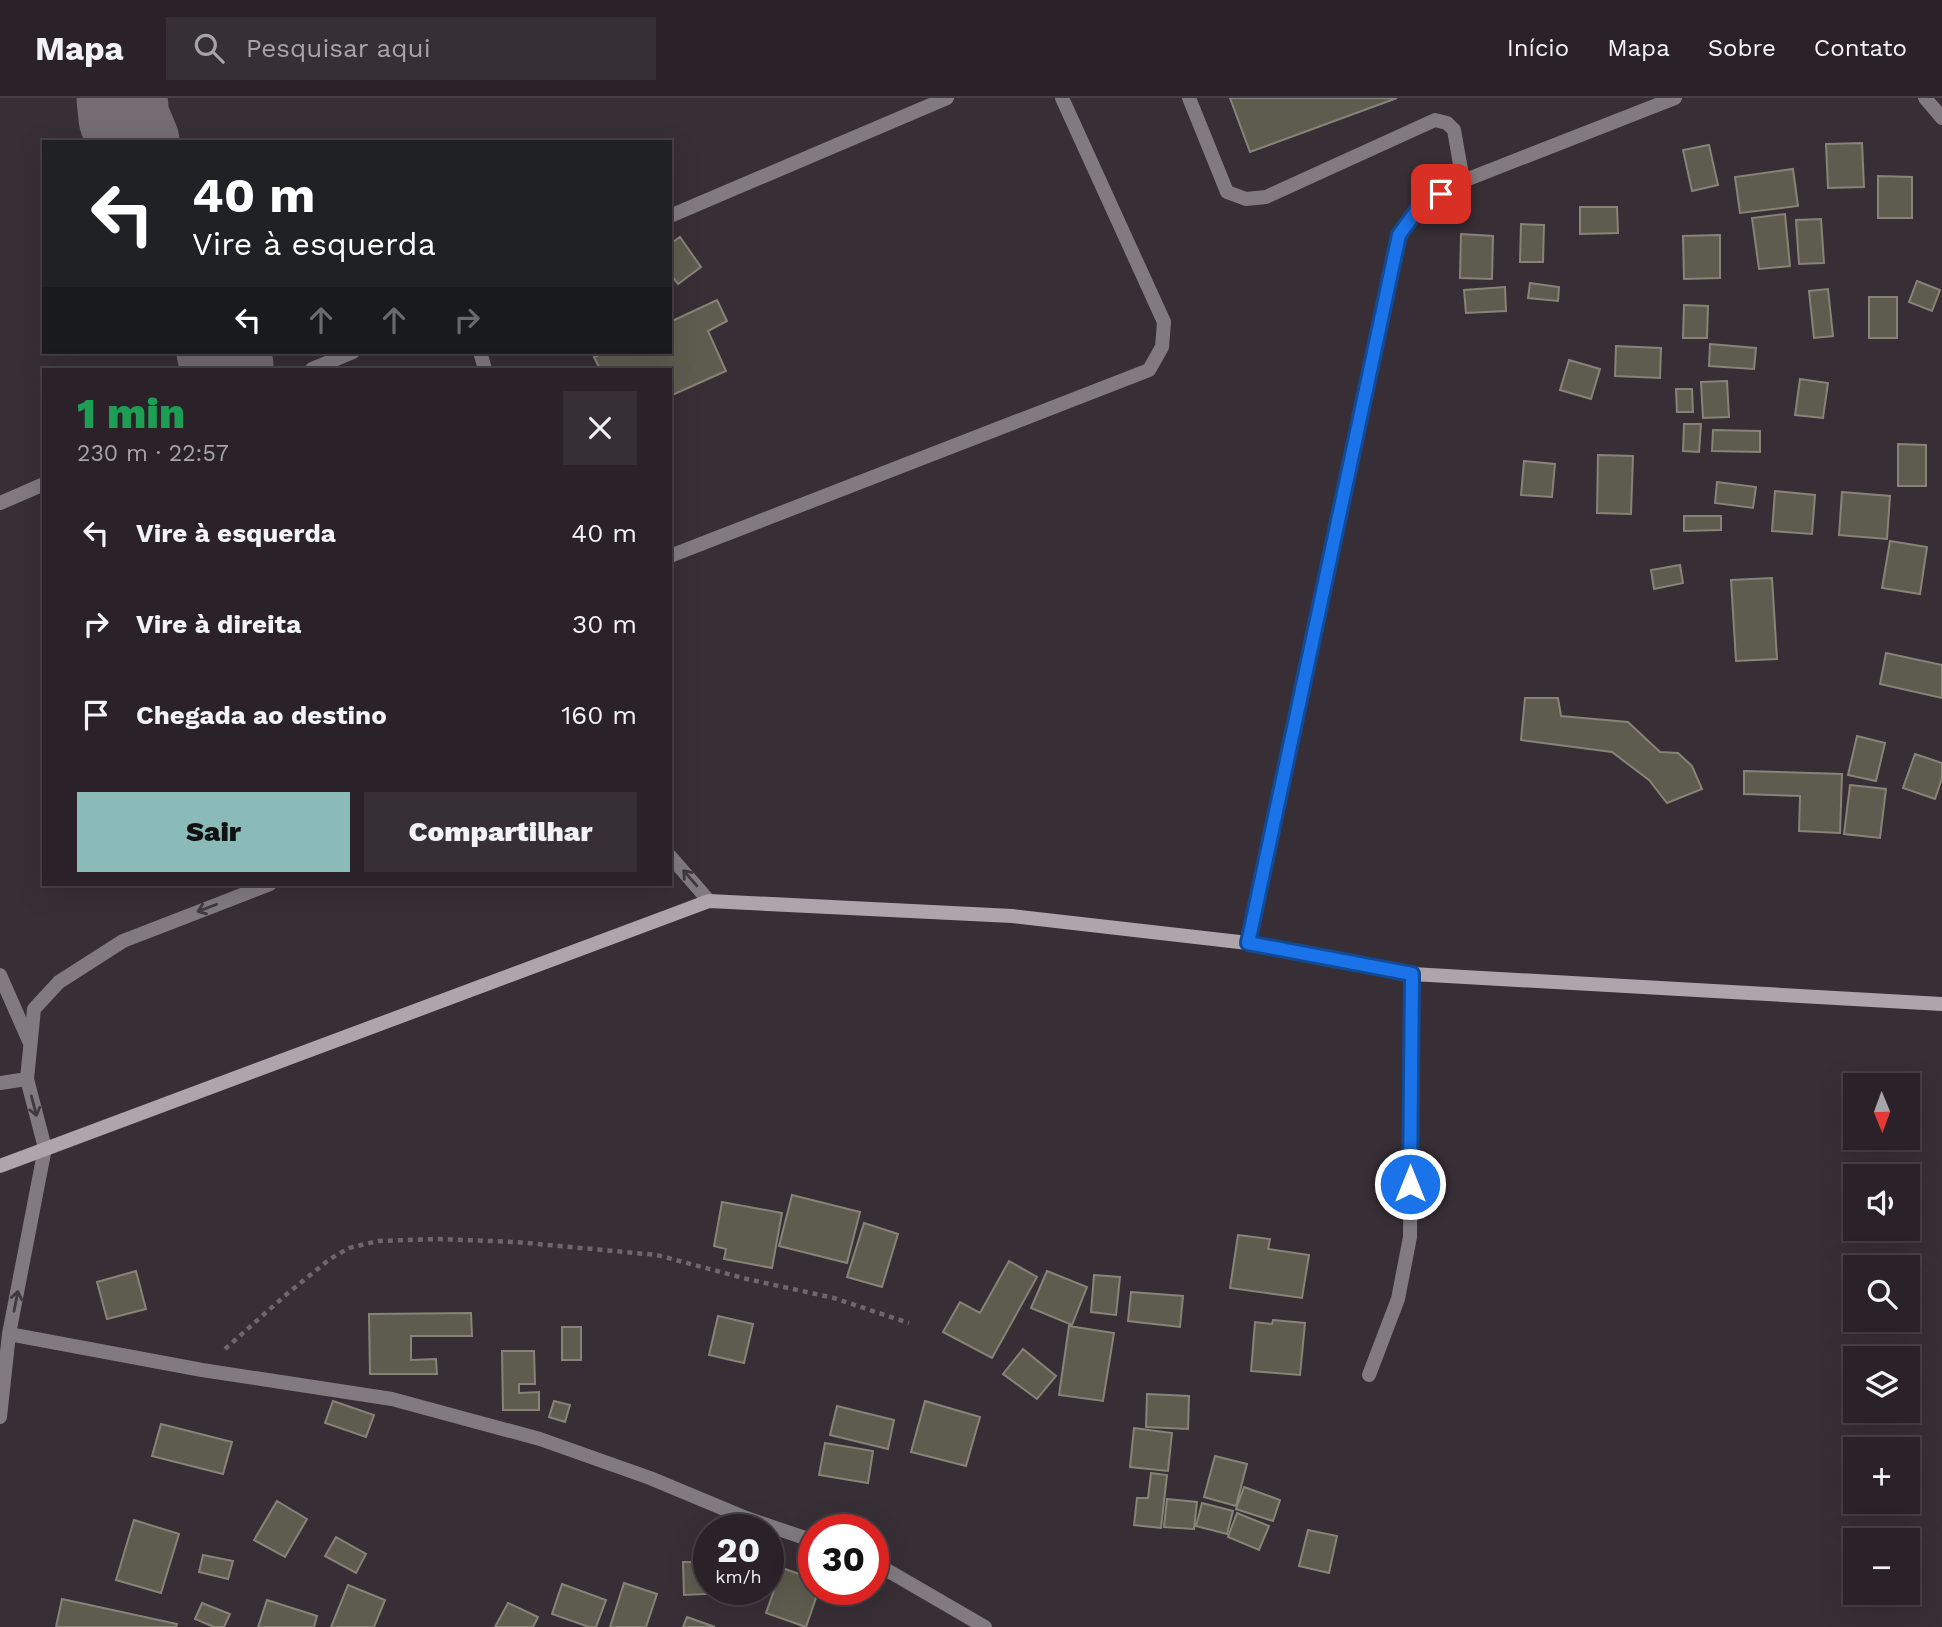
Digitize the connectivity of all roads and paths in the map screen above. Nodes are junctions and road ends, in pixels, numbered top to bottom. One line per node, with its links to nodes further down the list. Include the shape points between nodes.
1 (947, 98): 8 (street)
2 (1062, 98): 13 (street, via 1164,322 1162,347 1149,370)
3 (1189, 98): 7 (street, via 1227,192 1246,199 1266,197 1435,120 1454,130)
4 (1675, 98): 7 (street)
5 (1924, 98): 6 (street)
6 (1942, 118)
7 (1463, 181): 17 (street, via 1420,206 1399,235)
8 (672, 215)
9 (348, 354): 10 (street)
10 (314, 368)
11 (42, 485): 12 (street)
12 (0, 503)
13 (672, 555)
14 (672, 858): 16 (street, one-way to 14)
15 (265, 886): 21 (street, one-way to 21, via 123,941 92,960 59,982 34,1009)
16 (709, 901): 17 (street, via 1012,916); 24 (street)
17 (1248, 943): 18 (street)
18 (1412, 974): 20 (street); 29 (street, via 1410,1237 1398,1299)
19 (0, 975): 21 (street)
20 (1942, 1004)
21 (29, 1042): 22 (street)
22 (27, 1079): 23 (street); 24 (street, one-way to 24)
23 (0, 1083)
24 (46, 1148): 25 (street); 27 (street, one-way to 24)
25 (0, 1166)
26 (909, 1323): 28 (path, via 834,1298 657,1255 516,1242 378,1241 349,1248 330,1259)
27 (9, 1334): 28 (street); 30 (street)
28 (202, 1370): 31 (street, via 392,1399 540,1439)
29 (1369, 1375)
30 (0, 1418)
31 (798, 1536)
32 (889, 1571): 33 (street)
33 (985, 1627)

